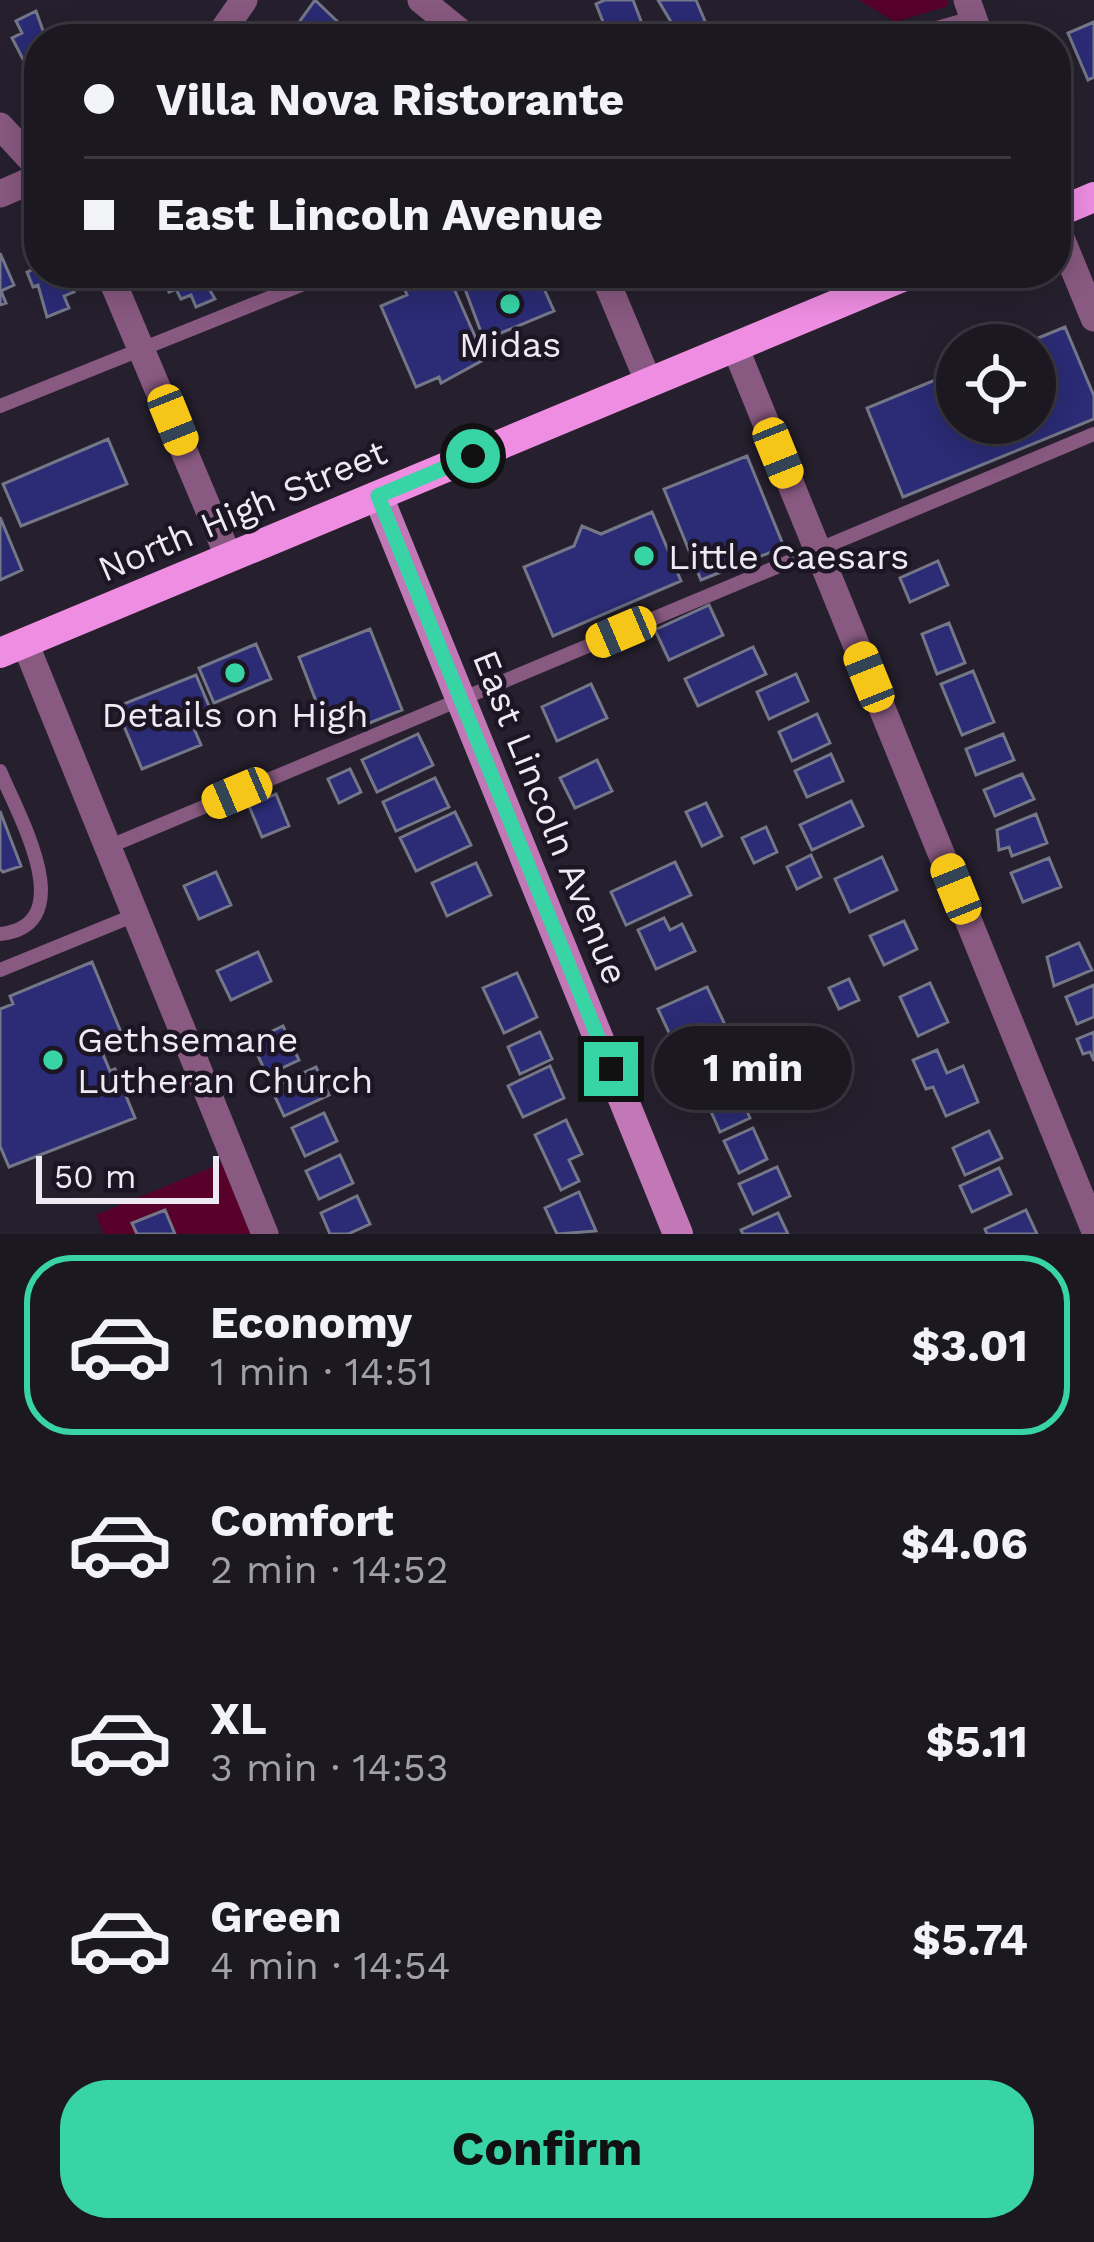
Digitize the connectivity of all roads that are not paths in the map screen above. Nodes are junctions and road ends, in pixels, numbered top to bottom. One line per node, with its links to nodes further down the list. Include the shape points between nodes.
1 (0, 127): 2 (street)
2 (24, 152)
3 (1071, 262): 8 (street)
4 (117, 288): 10 (street)
5 (294, 288): 10 (lane)
6 (609, 288): 11 (street)
7 (877, 288): 9 (main road, North High Street)
8 (1094, 318)
9 (735, 347): 11 (main road, North High Street); 15 (street)
10 (143, 349): 12 (lane); 16 (street)
11 (649, 383): 14 (main road, North High Street)
12 (0, 406)
13 (1094, 434): 15 (lane)
14 (378, 496): 16 (main road, North High Street); 18 (main road, East Lincoln Avenue)
15 (818, 550): 18 (lane); 24 (street)
16 (229, 558): 17 (main road, North High Street)
17 (12, 648): 20 (street)
18 (460, 699): 20 (lane); 26 (main road, East Lincoln Avenue)
19 (0, 771): 22 (lane, via 44,893 23,926)
20 (107, 848): 21 (street)
21 (135, 915): 23 (lane); 25 (street)
22 (0, 934)
23 (0, 970)
24 (1094, 1229)
25 (265, 1234)
26 (678, 1234)

